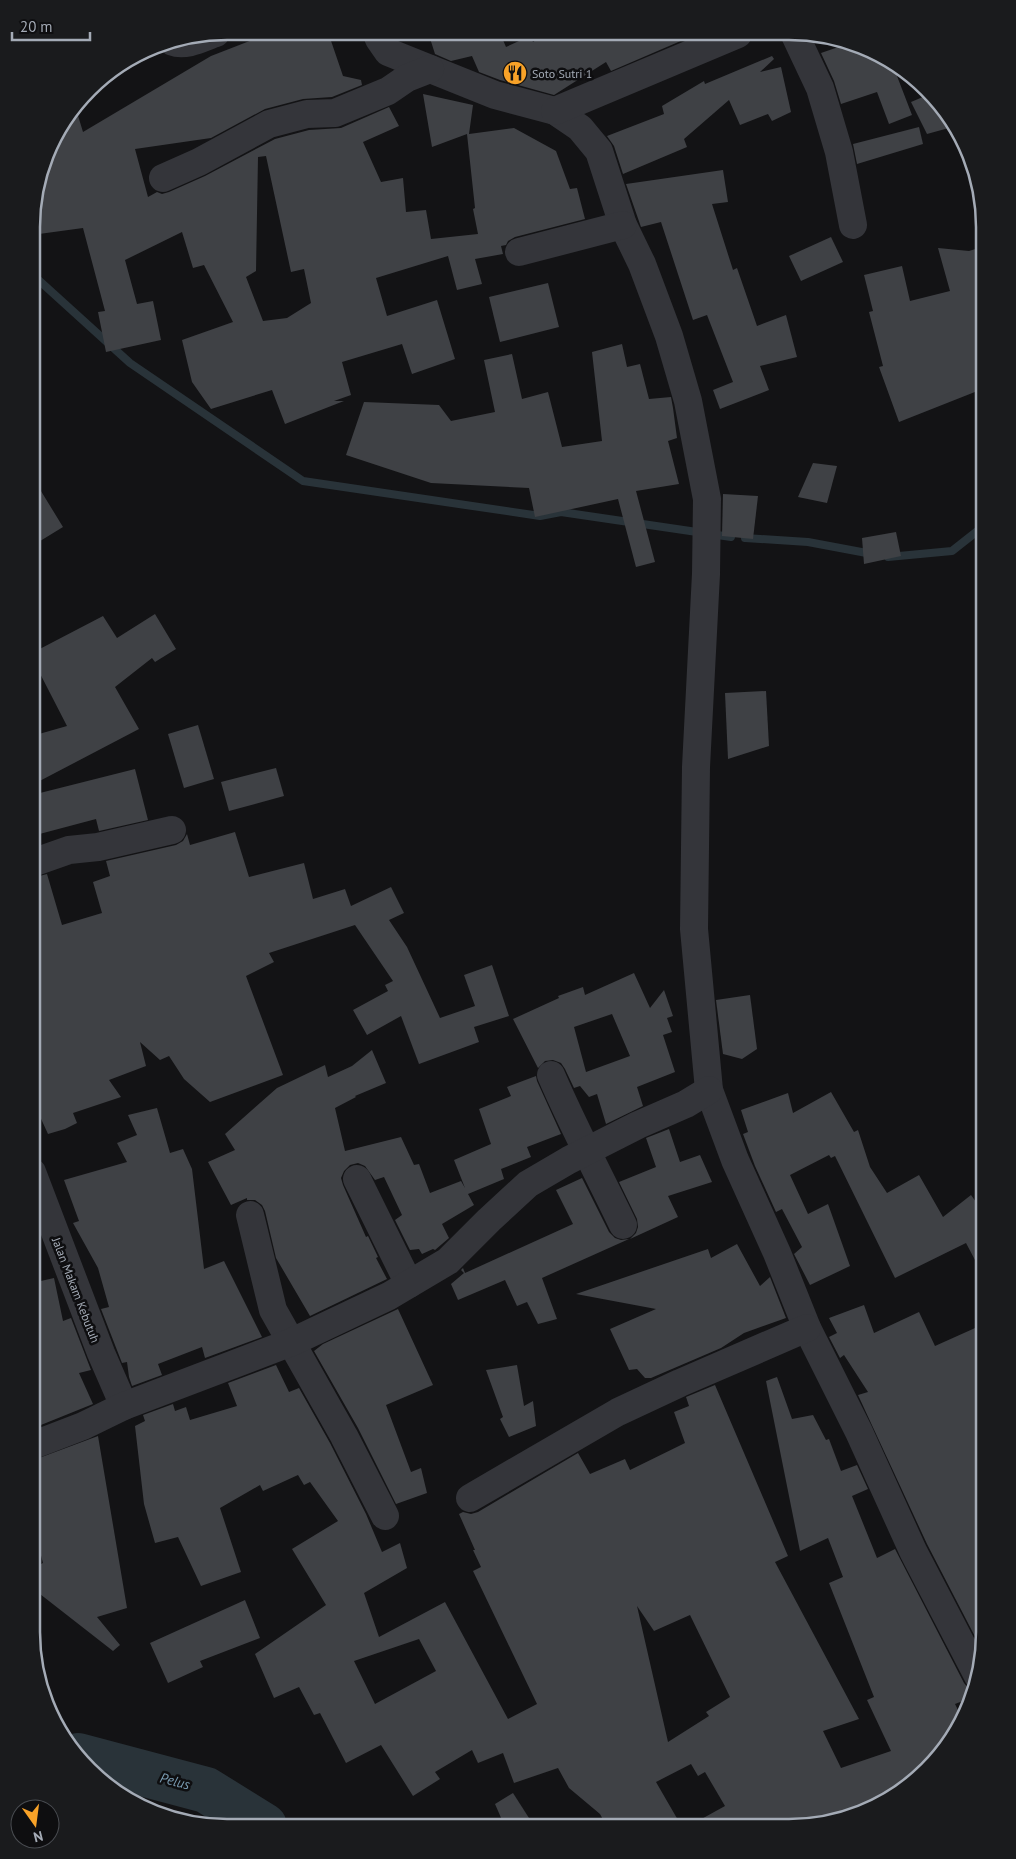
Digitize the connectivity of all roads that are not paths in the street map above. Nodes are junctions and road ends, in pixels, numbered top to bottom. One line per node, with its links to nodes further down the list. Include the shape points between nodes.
1 (380, 40): 4 (street, via 388,52)
2 (724, 40): 5 (street)
3 (796, 40): 8 (street, via 820,88 839,152)
4 (430, 69): 5 (street, via 496,95); 6 (street, via 407,78 388,92 335,113 307,114 269,124)
5 (555, 111): 7 (street, via 580,128 599,151)
6 (164, 178)
7 (623, 225): 9 (street); 13 (street, via 642,264 669,336 688,401 707,499 696,767 694,928)
8 (853, 225)
9 (519, 252)
10 (172, 830): 11 (street, via 98,847 69,850)
11 (40, 860)
12 (551, 1075): 14 (street)
13 (709, 1090): 14 (street); 20 (street, via 735,1160)
14 (587, 1151): 18 (street); 19 (street, via 528,1184 448,1262)
15 (357, 1179): 19 (street)
16 (40, 1193): 22 (street, Jalan Makam Kebutuh)
17 (250, 1215): 21 (street, via 273,1310)
18 (623, 1225)
19 (409, 1284): 21 (street)
20 (807, 1328): 24 (street, via 618,1412); 26 (street, via 860,1432 913,1551)
21 (292, 1342): 22 (street); 25 (street)
22 (124, 1406): 23 (street)
23 (40, 1443)
24 (470, 1498)
25 (385, 1516)
26 (972, 1665)

